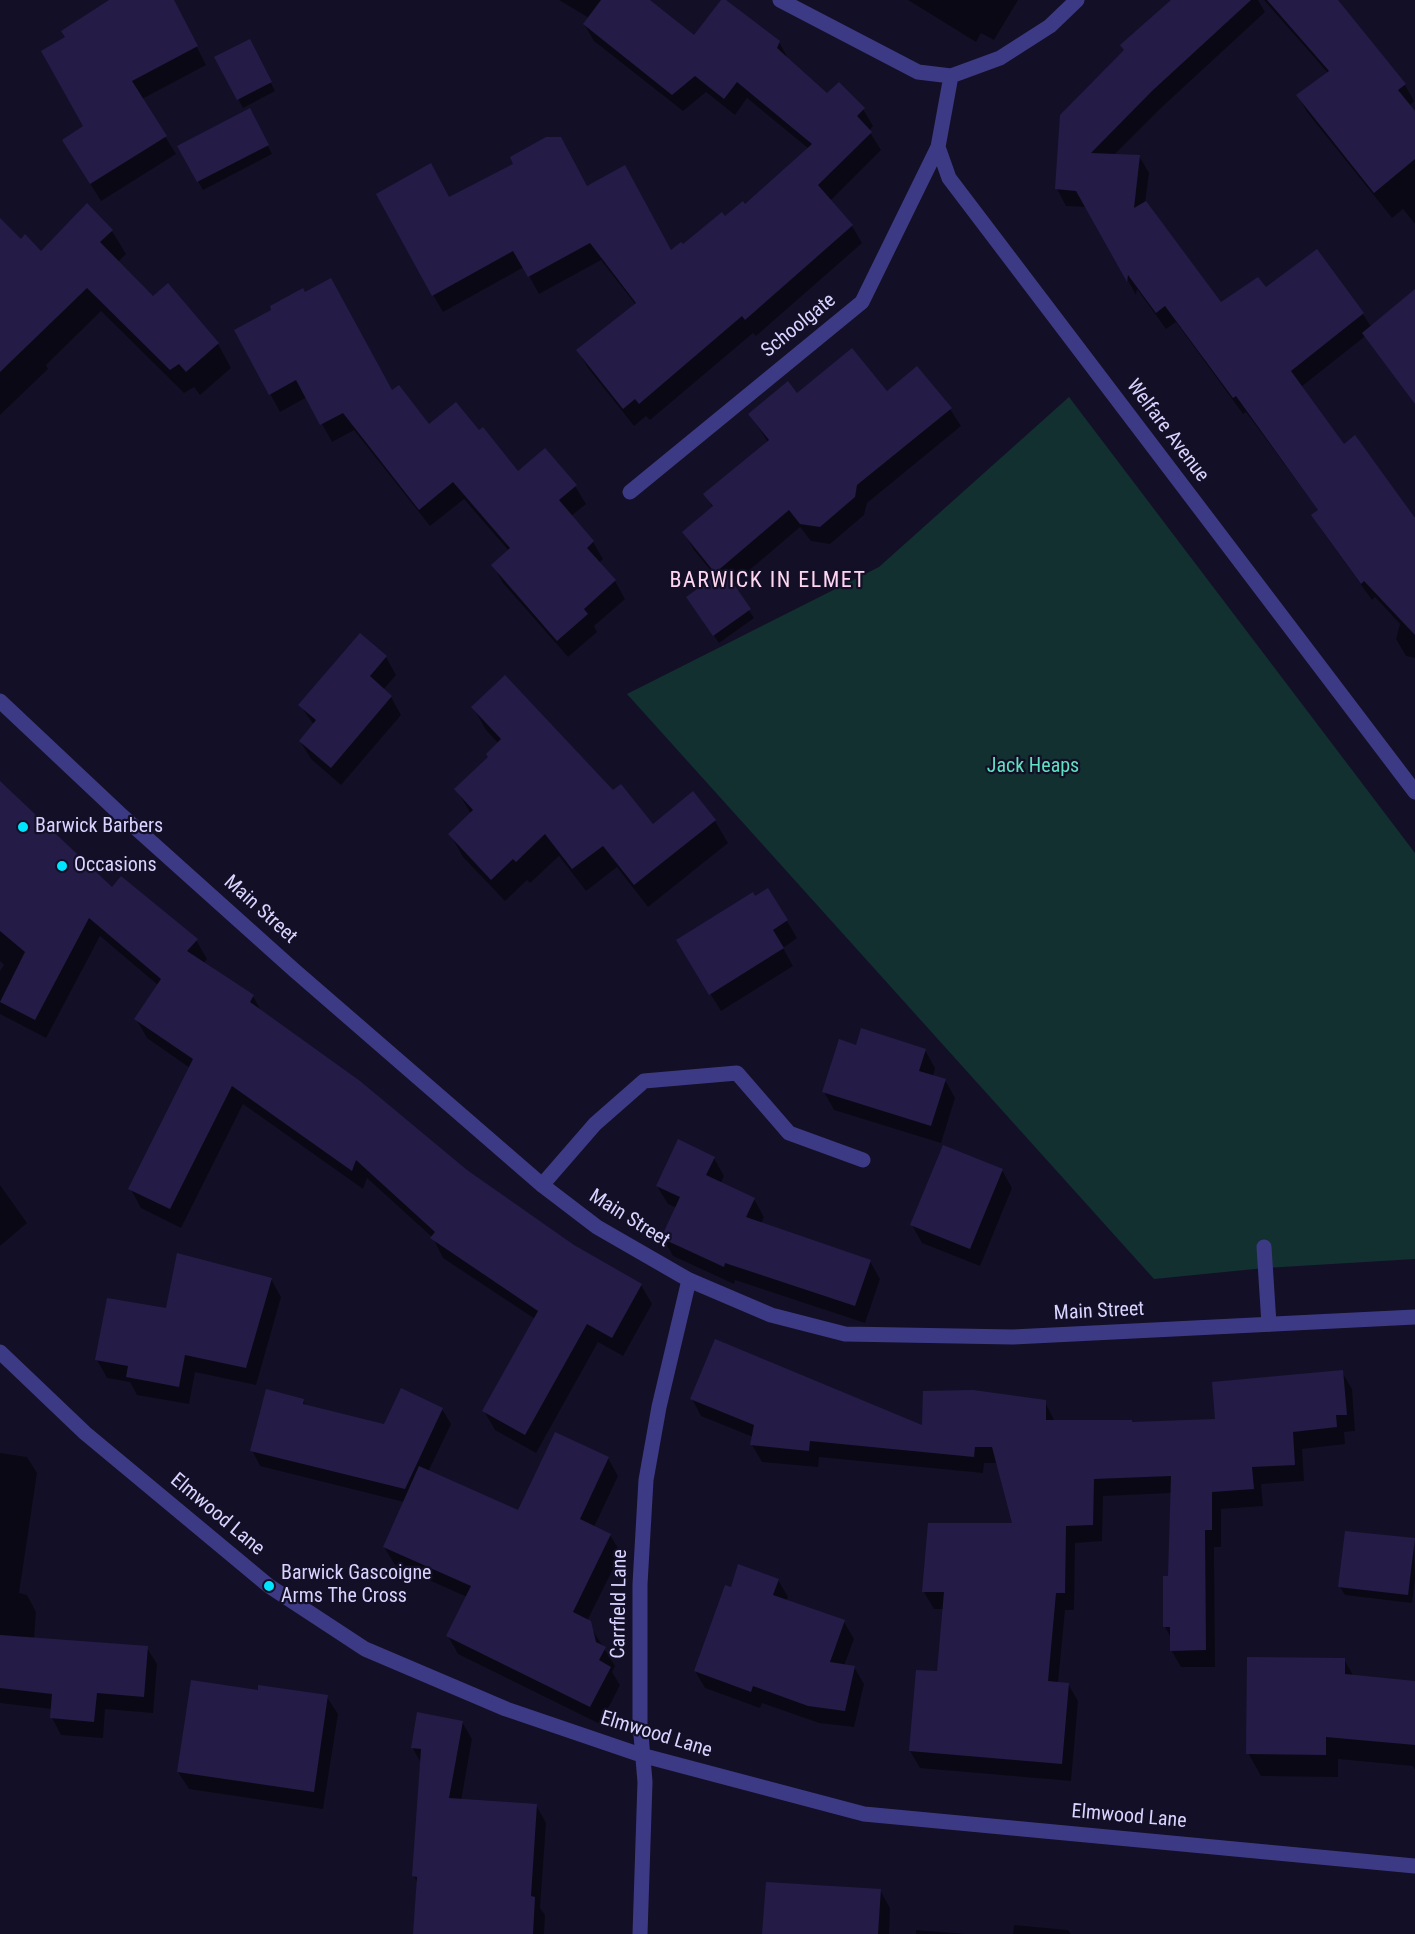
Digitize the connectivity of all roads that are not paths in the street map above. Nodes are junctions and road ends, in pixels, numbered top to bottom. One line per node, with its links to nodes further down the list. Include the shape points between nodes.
1 (780, 0): 3 (street, via 918,72)
2 (1077, 0): 3 (street, via 1050,26 1000,58)
3 (951, 76): 4 (street, Welfare Avenue)
4 (938, 147): 5 (street, Schoolgate, via 862,302); 7 (street, Welfare Avenue, via 949,178)
5 (630, 492)
6 (0, 701): 9 (street, Main Street, via 294,970)
7 (1415, 792)
8 (863, 1160): 9 (street, via 789,1133 737,1073 644,1081 595,1124)
9 (542, 1185): 11 (street, Main Street, via 597,1227)
10 (1264, 1247): 13 (street)
11 (689, 1280): 13 (street, Main Street, via 771,1315 845,1334 1014,1337); 15 (street, Carrfield Lane, via 646,1480 640,1584)
12 (1415, 1317): 13 (street, Main Street)
13 (1269, 1324)
14 (0, 1352): 15 (street, Elmwood Lane, via 85,1433 269,1586 365,1649 506,1709)
15 (641, 1755): 16 (street, Elmwood Lane, via 864,1814); 17 (street, Carrfield Lane, via 645,1782)
16 (1415, 1866)
17 (640, 1934)

